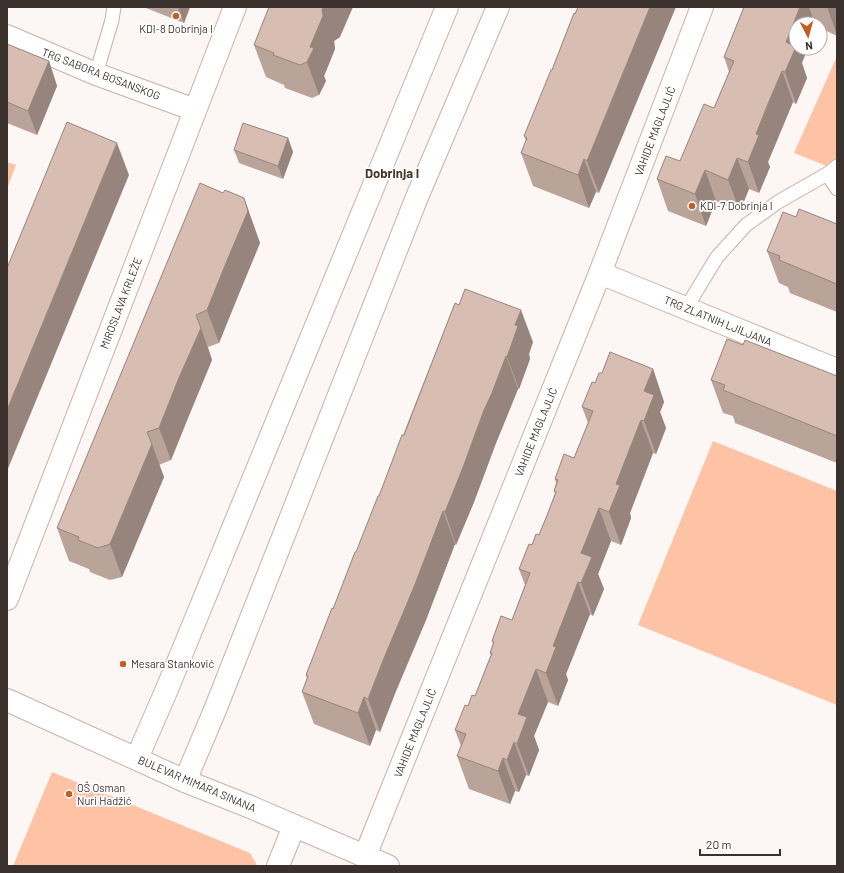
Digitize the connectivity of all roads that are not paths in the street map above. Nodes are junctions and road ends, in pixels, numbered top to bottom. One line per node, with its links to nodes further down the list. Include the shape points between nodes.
1 (114, 7): 7 (lane)
2 (235, 7): 8 (street, MIROSLAVA KRLEŽE)
3 (447, 7): 16 (street)
4 (498, 7): 17 (street, via 417,197)
5 (702, 7): 11 (street, VAHIDE MAGLAJLIĆ)
6 (7, 36): 7 (street, TRG SABORA BOSANSKOG)
7 (96, 74): 8 (street, TRG SABORA BOSANSKOG)
8 (196, 110): 14 (street, MIROSLAVA KRLEŽE)
9 (832, 170): 10 (lane); 12 (lane, via 778,202 746,225 717,257)
10 (837, 189)
11 (600, 273): 12 (street, TRG ZLATNIH LJILJANA); 19 (street, VAHIDE MAGLAJLIĆ)
12 (686, 308): 13 (street, TRG ZLATNIH LJILJANA)
13 (837, 370)
14 (7, 599)
15 (7, 700): 16 (street, BULEVAR MIMARA SINANA)
16 (137, 758): 17 (street, BULEVAR MIMARA SINANA)
17 (186, 781): 18 (street, BULEVAR MIMARA SINANA)
18 (294, 826): 19 (street, BULEVAR MIMARA SINANA); 20 (street)
19 (365, 856): 21 (street, BULEVAR MIMARA SINANA)
20 (278, 866)
21 (388, 866)

